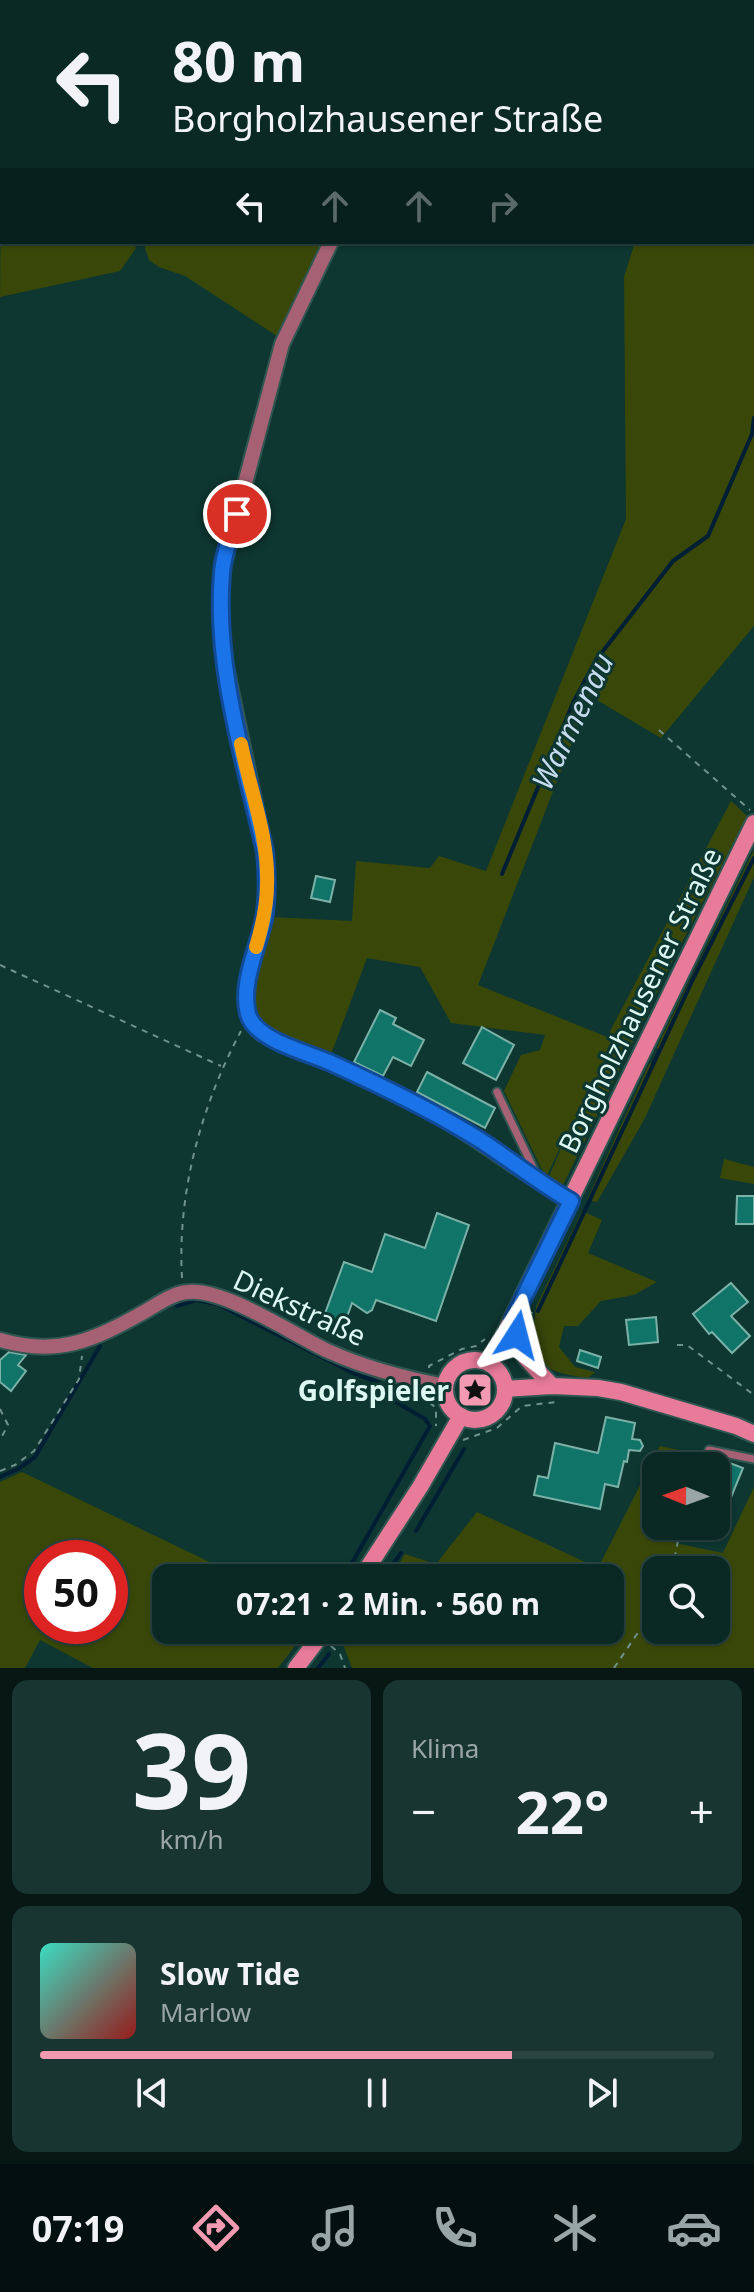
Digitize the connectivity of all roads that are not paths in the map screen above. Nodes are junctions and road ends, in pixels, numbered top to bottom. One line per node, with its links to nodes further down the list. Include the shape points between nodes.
1 (330, 244): 4 (street, Borgholzhausener Straße, via 282,344 222,570 224,657 267,884 246,999 250,1022 262,1034 426,1109)
2 (754, 823): 5 (main road, Borgholzhausener Straße)
3 (497, 1092): 4 (lane)
4 (541, 1184): 5 (street, Borgholzhausener Straße)
5 (571, 1201): 6 (main road, Borgholzhausener Straße)
6 (513, 1319): 8 (main road, Borgholzhausener Straße); 10 (main road, via 526,1358)
7 (0, 1340): 9 (street, Diekstraße, via 44,1348 81,1343 185,1292 221,1296 329,1351)
8 (490, 1364): 9 (main road, via 461,1363); 11 (main road)
9 (445, 1386): 12 (main road, via 448,1404)
10 (552, 1386): 11 (main road); 13 (main road, via 621,1392)
11 (505, 1389): 12 (main road, via 491,1415 476,1420)
12 (461, 1416): 16 (main road)
13 (754, 1434)
14 (709, 1450): 15 (lane)
15 (754, 1459)
16 (371, 1564)
17 (315, 1644): 18 (main road)
18 (296, 1668)

